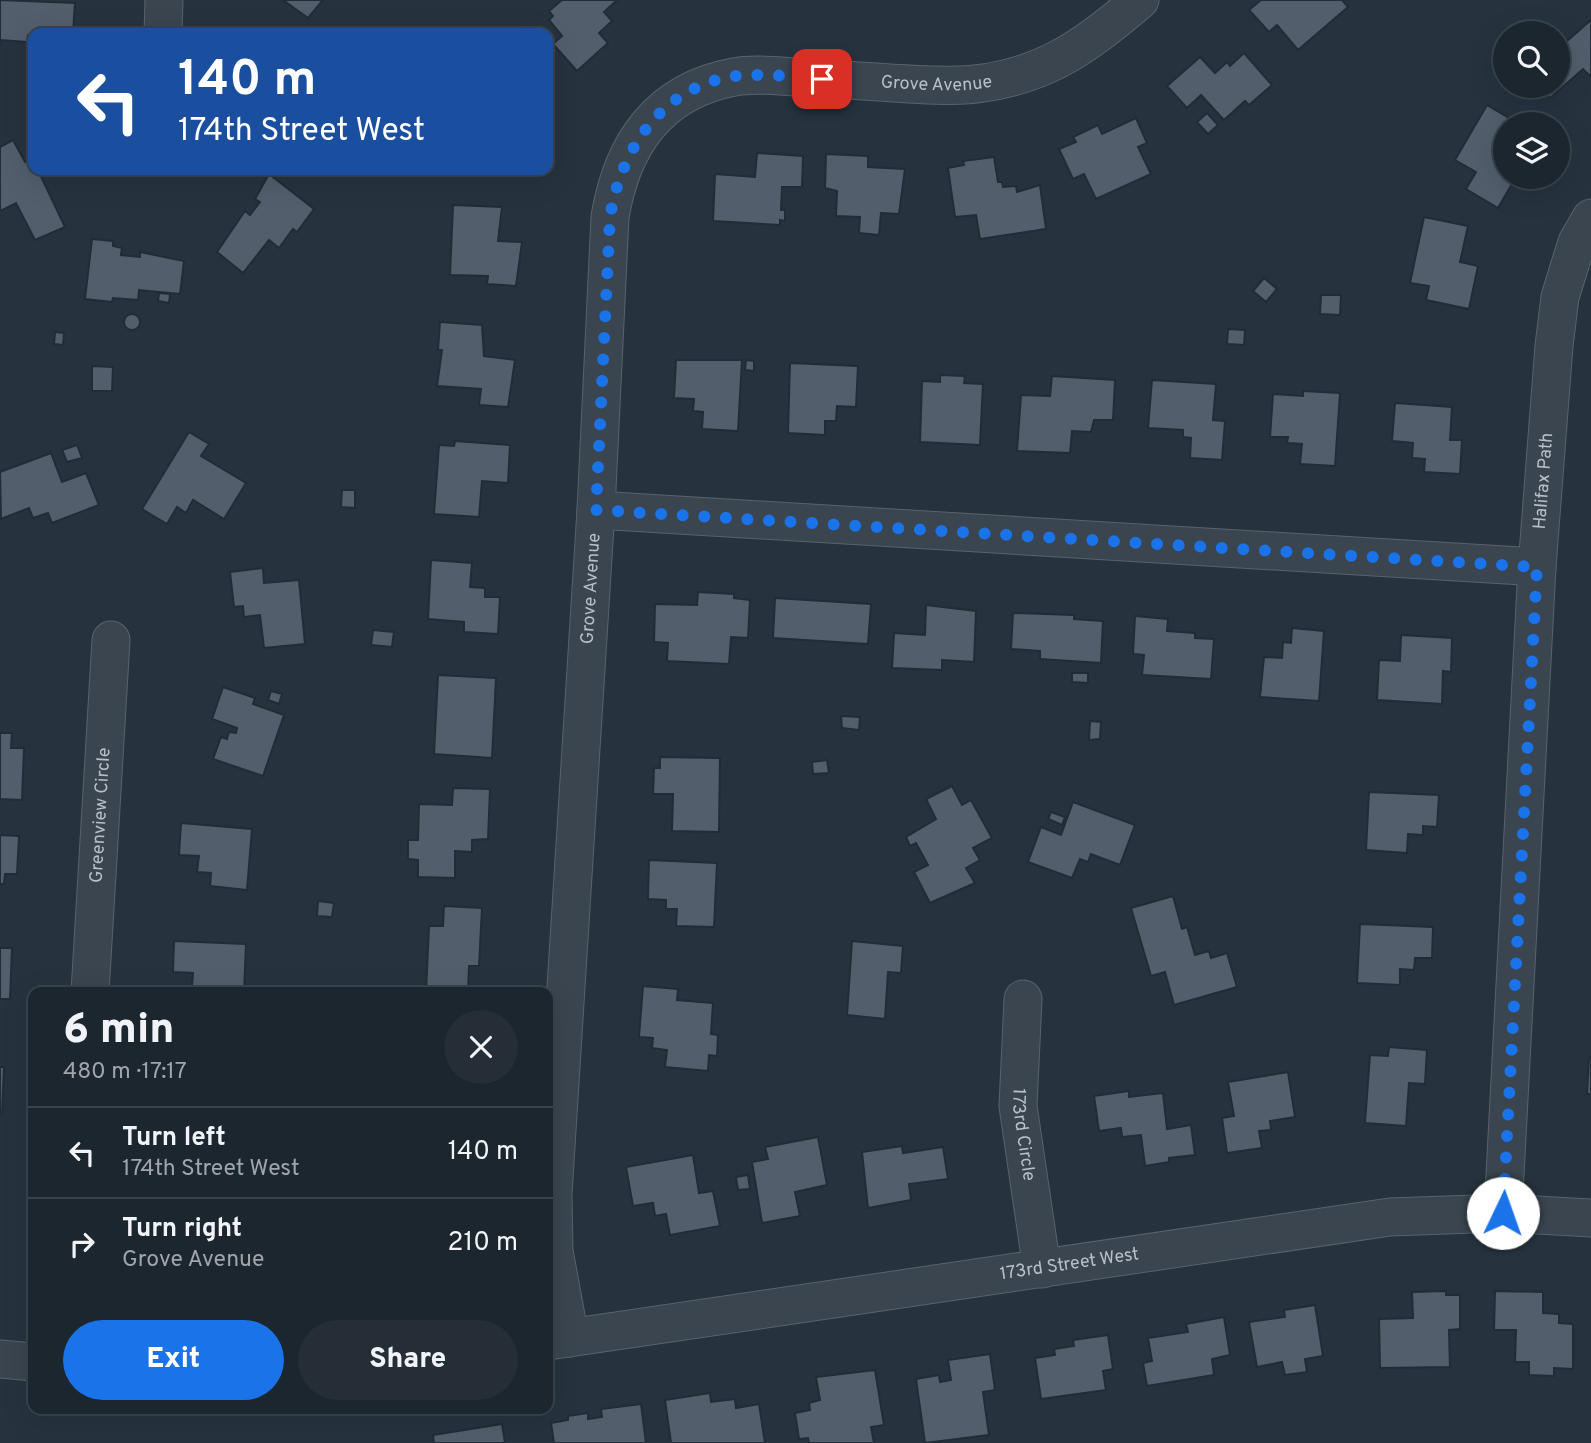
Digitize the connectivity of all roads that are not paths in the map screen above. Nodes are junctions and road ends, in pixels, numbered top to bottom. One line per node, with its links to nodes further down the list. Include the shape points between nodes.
1 (164, 0): 3 (street)
2 (1140, 0): 5 (street, Grove Avenue, via 1072,53 1028,73 982,84 736,76 682,95 657,114 626,158 610,217)
3 (163, 28)
4 (1591, 218): 6 (street, Halifax Path, via 1577,242 1560,297)
5 (596, 510): 6 (street); 13 (street, Grove Avenue, via 553,1194)
6 (1537, 567): 10 (street, Halifax Path)
7 (111, 640): 8 (street, Greenview Circle)
8 (90, 987)
9 (1023, 999): 12 (street, 173rd Circle, via 1018,1106)
10 (1503, 1213): 11 (street, 173rd Street West); 12 (street, 173rd Street West, via 1390,1217)
11 (1591, 1218)
12 (1041, 1269): 13 (street, 173rd Street West)
13 (559, 1340)
14 (0, 1359): 15 (street)
15 (28, 1362)

